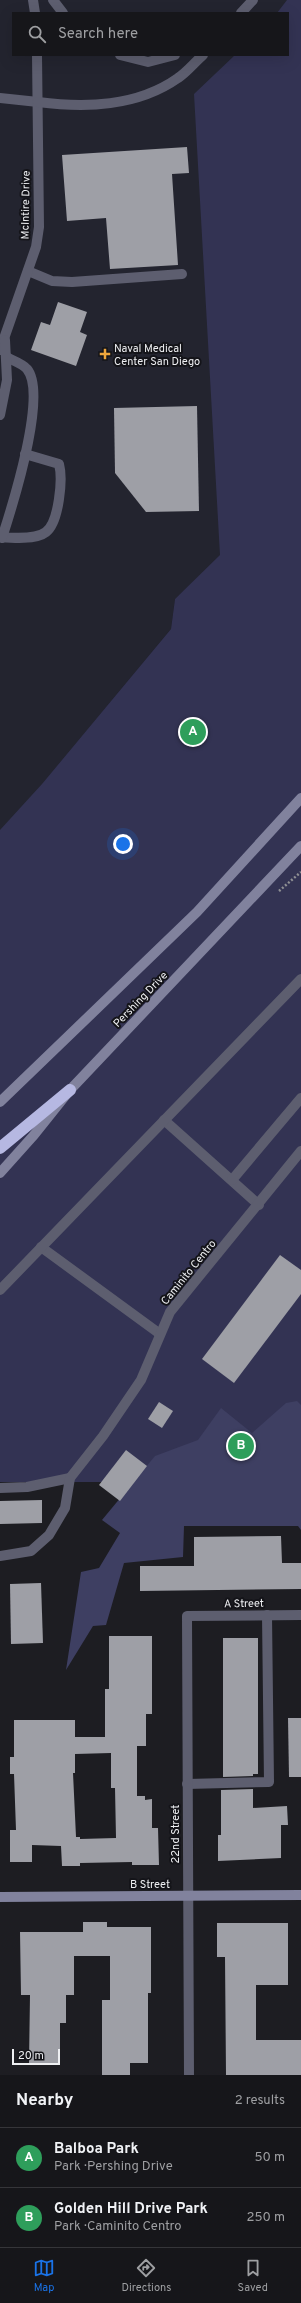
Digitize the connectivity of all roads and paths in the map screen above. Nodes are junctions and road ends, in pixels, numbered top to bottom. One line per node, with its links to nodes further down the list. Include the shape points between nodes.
1 (33, 0): 4 (street)
2 (53, 0): 5 (street)
3 (253, 0): 6 (street)
4 (35, 12)
5 (62, 12)
6 (243, 12)
7 (37, 56): 12 (street, McIntire Drive)
8 (122, 56): 9 (street, via 148,62)
9 (171, 56)
10 (201, 56): 12 (street, via 178,78 134,98 90,105)
11 (0, 98): 12 (street)
12 (38, 102): 13 (street, McIntire Drive, via 39,227)
13 (28, 271): 14 (street, via 52,281 72,282); 15 (street, McIntire Drive, via 5,339)
14 (182, 274)
15 (3, 354): 16 (street, via 7,380); 17 (street, via 27,368 32,379 32,416)
16 (0, 415)
17 (25, 454): 18 (street, via 17,493); 18 (street, via 59,464 62,486 52,526 45,533 33,536)
18 (1, 538)
19 (301, 798): 24 (main road, Pershing Drive, via 197,912)
20 (301, 846): 22 (main road, Pershing Drive)
21 (301, 979): 25 (street)
22 (70, 1090): 26 (highway); 28 (main road, Pershing Drive)
23 (301, 1098): 29 (street)
24 (0, 1102)
25 (164, 1120): 29 (street); 31 (street)
26 (0, 1148)
27 (301, 1151): 30 (street, Caminito Centro)
28 (0, 1173)
29 (232, 1180): 30 (street)
30 (259, 1205): 33 (street, Caminito Centro, via 170,1312)
31 (41, 1247): 32 (street); 33 (street)
32 (0, 1290)
33 (160, 1334): 34 (street, Caminito Centro, via 141,1380 103,1436)
34 (70, 1478): 35 (street, via 27,1487); 36 (street, Caminito Centro, via 65,1508 49,1536 31,1551)
35 (0, 1488)
36 (0, 1556)
37 (267, 1615): 38 (street, A Street); 39 (street, A Street); 40 (street, via 269,1782)
38 (301, 1615)
39 (187, 1616): 40 (street, 22nd Street)
40 (187, 1784): 42 (street, 22nd Street)
41 (301, 1895): 42 (main road, B Street)
42 (187, 1896): 43 (main road, B Street); 44 (street, 22nd Street)
43 (0, 1897)
44 (189, 2075)

